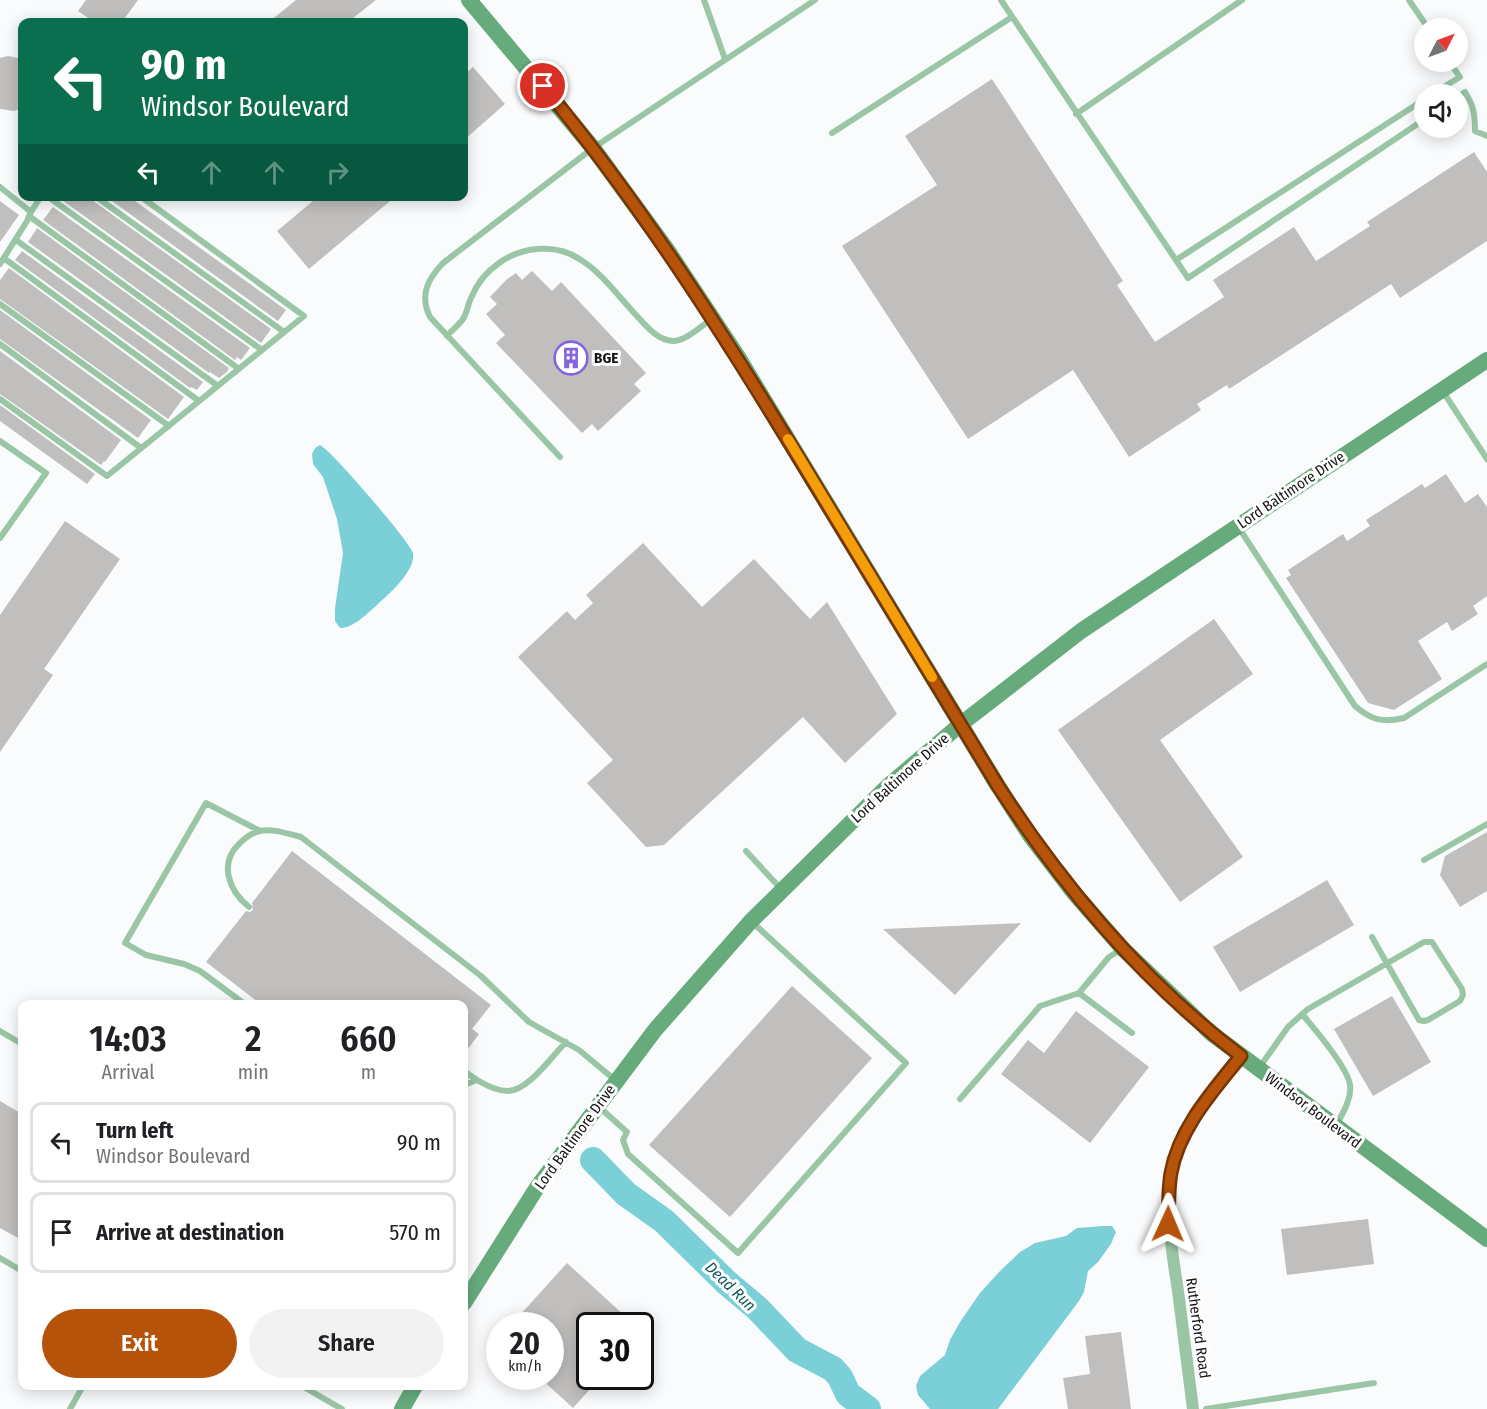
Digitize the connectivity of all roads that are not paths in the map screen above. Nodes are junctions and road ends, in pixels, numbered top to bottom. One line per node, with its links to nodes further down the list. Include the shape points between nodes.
1 (469, 0): 18 (main road, Windsor Boulevard)
2 (704, 0): 9 (lane)
3 (815, 0): 9 (lane)
4 (1001, 0): 7 (lane)
5 (1242, 0): 14 (lane)
6 (1409, 0): 8 (lane)
7 (1012, 17): 14 (lane); 16 (lane)
8 (1421, 18)
9 (725, 59): 18 (lane)
10 (1456, 72): 11 (lane, via 1460,77)
11 (1448, 84)
12 (1468, 96): 17 (lane, via 1475,115 1475,131)
13 (1414, 106): 26 (lane)
14 (1076, 114): 26 (lane)
15 (1414, 126): 26 (lane, via 1188,278)
16 (832, 133)
17 (1487, 136)
18 (593, 148): 29 (main road, Windsor Boulevard); 31 (lane, via 433,274 427,285 425,307)
19 (0, 187): 24 (lane)
20 (38, 201): 24 (lane)
21 (54, 201): 33 (lane)
22 (102, 201): 30 (lane)
23 (147, 201): 30 (lane, via 304,316)
24 (30, 214): 25 (lane); 35 (lane)
25 (16, 240): 27 (lane); 36 (lane)
26 (1176, 260)
27 (2, 262): 39 (lane)
28 (0, 304): 40 (lane)
29 (713, 319): 31 (lane, via 681,340 661,338 582,260 552,249 533,249 516,254 486,273 477,284 464,319); 48 (main road, Windsor Boulevard)
30 (284, 332): 33 (lane)
31 (447, 336): 43 (lane)
32 (0, 344): 42 (lane)
33 (262, 350): 35 (lane)
34 (1487, 360): 37 (main road, Lord Baltimore Drive)
35 (239, 369): 36 (lane)
36 (218, 386): 39 (lane)
37 (1441, 390): 44 (lane); 45 (main road, Lord Baltimore Drive)
38 (0, 399): 42 (lane, via 107,476)
39 (199, 401): 40 (lane)
40 (169, 426): 42 (lane)
41 (0, 441): 46 (lane, via 46,473)
42 (141, 448)
43 (560, 457)
44 (1487, 459)
45 (1237, 526): 47 (lane, via 1355,706 1365,715 1376,720 1404,718); 48 (main road, Lord Baltimore Drive, via 1081,630)
46 (0, 538)
47 (1487, 664)
48 (961, 724): 53 (main road, Lord Baltimore Drive, via 888,786); 57 (main road, Windsor Boulevard, via 1031,837)
49 (1487, 824): 52 (lane)
50 (260, 831): 54 (lane, via 241,842 228,860 232,889); 60 (lane, via 206,803 125,943 146,955 200,971); 65 (lane, via 300,837 481,976 529,1022)
51 (746, 851): 53 (lane)
52 (1424, 860)
53 (782, 889): 55 (main road, Lord Baltimore Drive)
54 (249, 907)
55 (751, 921): 70 (main road, Lord Baltimore Drive, via 655,1030); 73 (lane, via 906,1063 738,1253 628,1154 623,1140 627,1131)
56 (1372, 938): 58 (lane)
57 (1123, 949): 59 (lane, via 1109,957); 66 (main road, Windsor Boulevard, via 1211,1033)
58 (1386, 964): 58 (lane, via 1424,942 1432,942 1463,995 1460,1001 1428,1020 1419,1020); 61 (lane)
59 (1079, 993): 63 (lane); 72 (lane, via 1040,1006)
60 (239, 1000)
61 (1302, 1014): 67 (lane, via 1288,1027); 74 (lane, via 1325,1041 1350,1085 1348,1103)
62 (0, 1031): 64 (lane)
63 (1132, 1033)
64 (18, 1042)
65 (566, 1042): 69 (lane, via 525,1086 511,1091 495,1090); 70 (lane)
66 (1241, 1056): 67 (main road, Windsor Boulevard); 86 (street, Rutherford Road, via 1189,1125 1171,1173 1168,1224)
67 (1259, 1069): 74 (main road, Windsor Boulevard)
68 (468, 1074): 69 (lane)
69 (477, 1080): 71 (lane)
70 (616, 1081): 73 (main road, Lord Baltimore Drive)
71 (468, 1083)
72 (960, 1099)
73 (597, 1106): 78 (main road, Lord Baltimore Drive, via 538,1186)
74 (1336, 1126): 75 (main road, Windsor Boulevard)
75 (1487, 1239)
76 (0, 1258): 77 (lane)
77 (18, 1268)
78 (468, 1297)
79 (1374, 1383): 87 (lane)
80 (81, 1390): 83 (lane)
81 (309, 1390): 84 (lane)
82 (413, 1390): 85 (main road)
83 (70, 1409)
84 (342, 1409)
85 (402, 1409)
86 (1193, 1409)
87 (1206, 1409)

